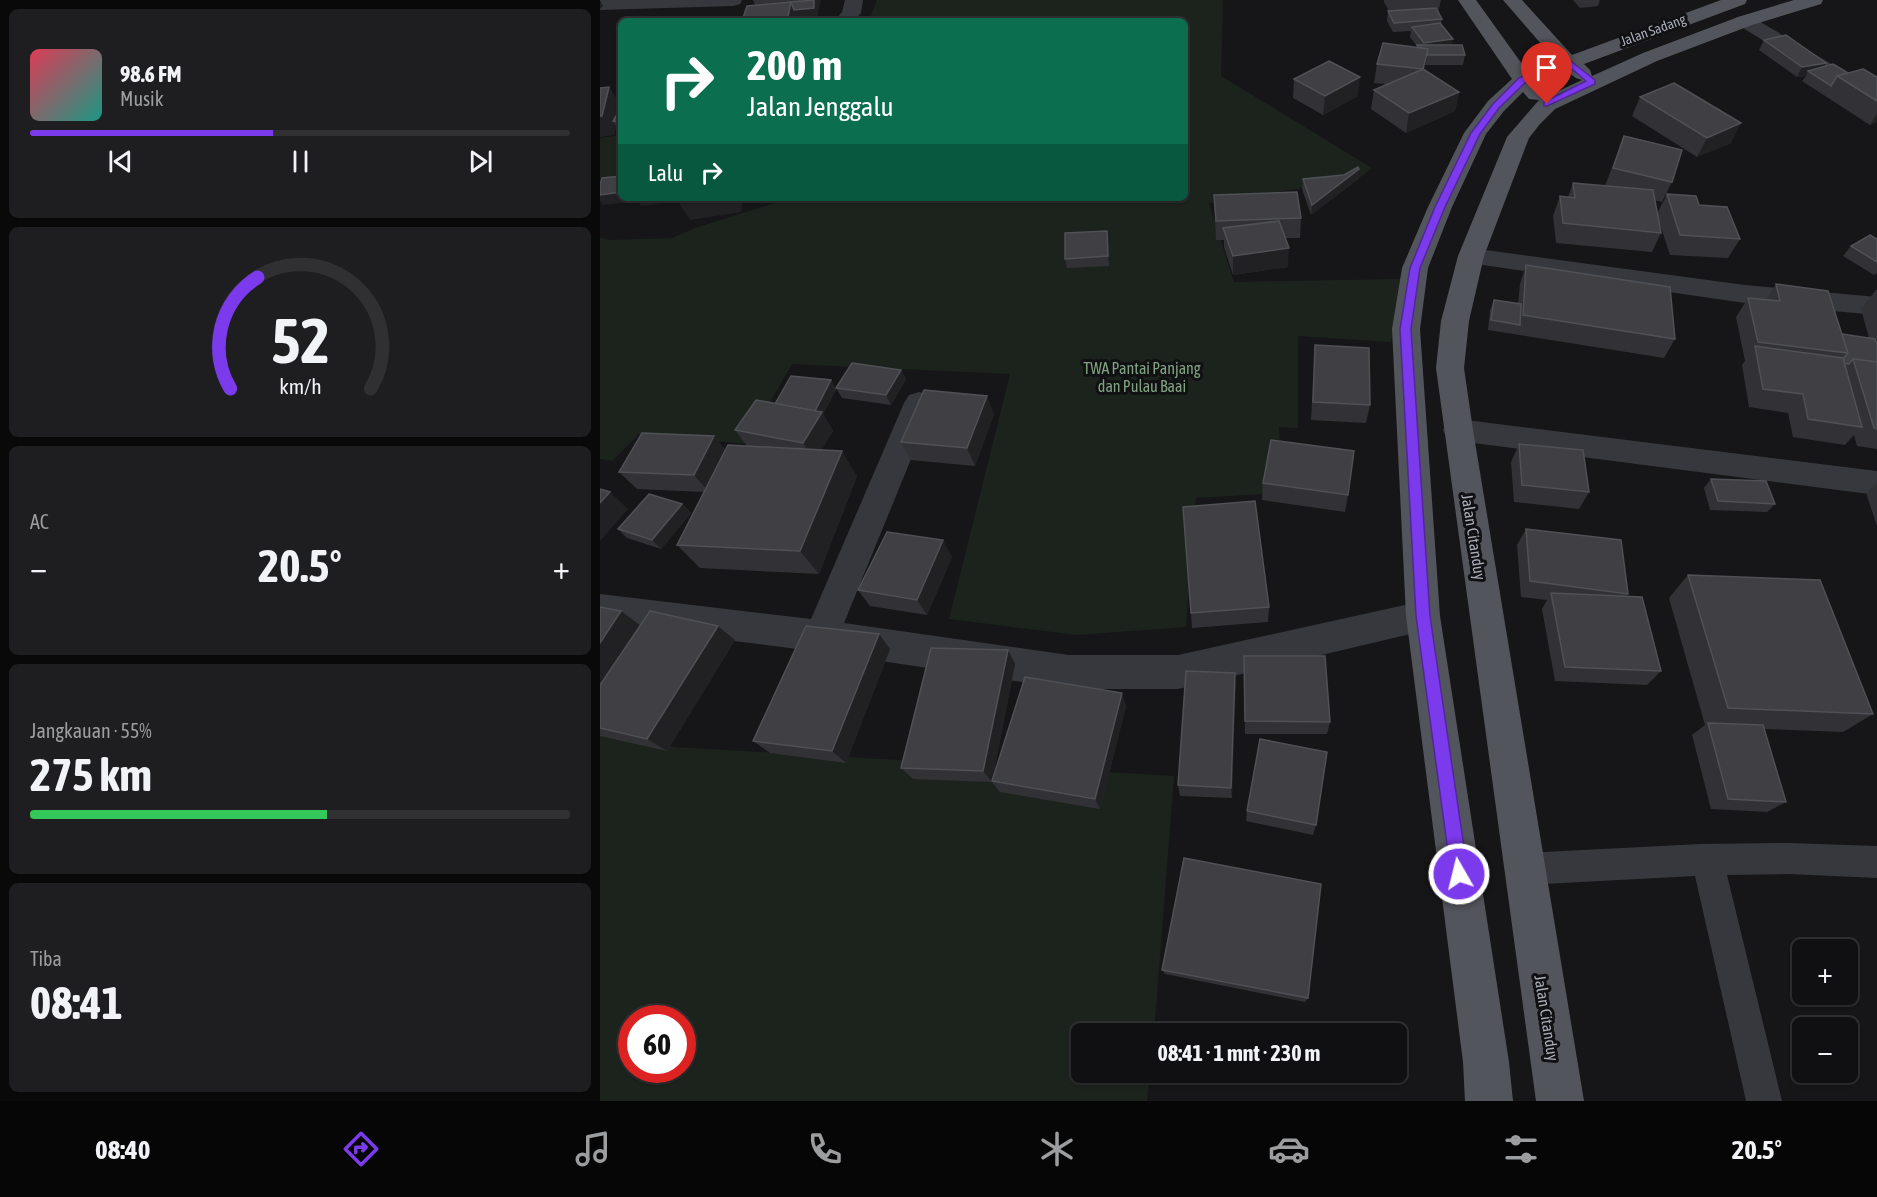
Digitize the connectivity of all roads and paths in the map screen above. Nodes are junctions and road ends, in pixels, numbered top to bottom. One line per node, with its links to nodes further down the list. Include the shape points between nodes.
1 (733, 0): 7 (street)
2 (855, 0): 8 (street)
3 (1467, 0): 11 (main road)
4 (1512, 0): 10 (main road)
5 (1738, 0): 10 (main road, Jalan Sadang)
6 (1814, 0): 9 (main road, Jalan Citanduy)
7 (600, 4)
8 (847, 18)
9 (1745, 21): 10 (main road, Jalan Citanduy, via 1650,57); 12 (street)
10 (1580, 72): 11 (main road, Jalan Citanduy); 13 (main road, Jalan Citanduy)
11 (1522, 80): 13 (main road); 20 (main road, Jalan Citanduy, via 1475,133 1415,268 1406,329)
12 (1877, 99)
13 (1547, 104): 14 (main road, Jalan Citanduy, via 1518,137)
14 (1471, 256): 15 (street, via 1745,294); 17 (main road, Jalan Citanduy, via 1455,321 1450,368)
15 (1877, 306)
16 (922, 394): 21 (street)
17 (1458, 429): 18 (street); 24 (main road, Jalan Citanduy)
18 (1877, 483)
19 (600, 609): 21 (street)
20 (1423, 616): 21 (street, via 1178,672 1069,672); 25 (main road, Jalan Citanduy)
21 (821, 636)
22 (1707, 860): 23 (lane); 24 (lane); 27 (lane)
23 (1877, 862)
24 (1524, 869): 26 (main road, Jalan Citanduy)
25 (1489, 1101)
26 (1560, 1101)
27 (1764, 1101)

